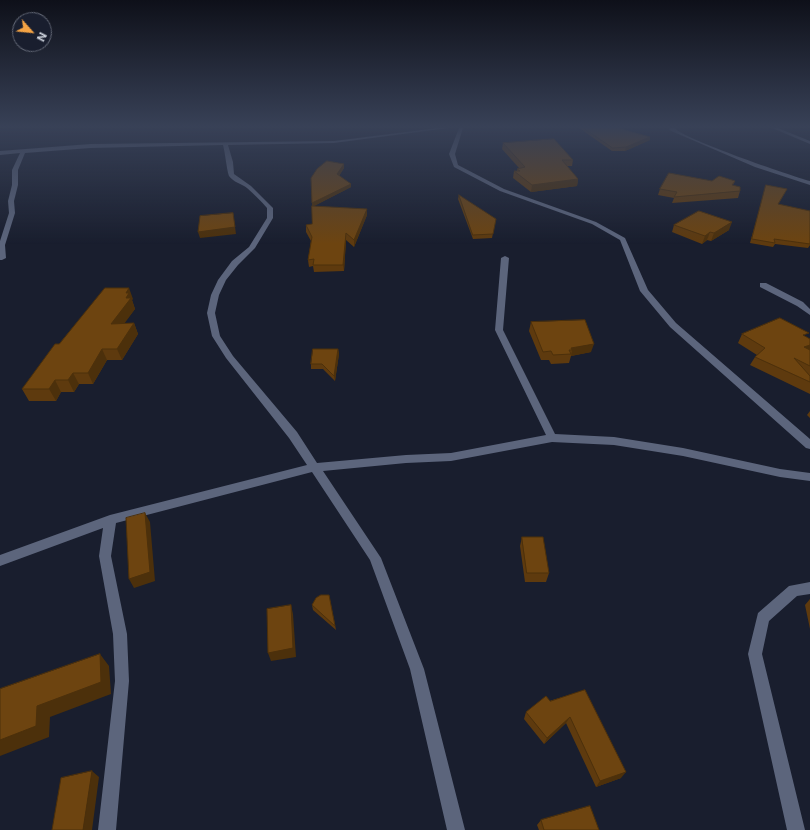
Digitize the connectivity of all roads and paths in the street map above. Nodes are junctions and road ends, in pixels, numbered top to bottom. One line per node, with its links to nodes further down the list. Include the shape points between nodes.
1 (16, 167): 6 (street, via 11,201 12,213 2,245)
2 (230, 167): 12 (street, via 233,177 249,187 270,208 270,218 252,248 235,263 222,280 215,295 211,313 216,336 230,358)
3 (457, 167): 11 (street, via 502,190 594,223 623,239 644,291 673,325)
4 (763, 167): 5 (street)
5 (810, 183)
6 (2, 258)
7 (505, 258): 10 (street, via 499,330)
8 (764, 286): 9 (street, via 800,304)
9 (810, 313)
10 (552, 438): 12 (street, via 451,457); 13 (street, via 614,441)
11 (810, 445)
12 (316, 467): 14 (street); 18 (street, via 378,565 417,669)
13 (810, 477)
14 (110, 520): 15 (street); 17 (street, via 105,556 120,634 122,681)
15 (0, 561)
16 (810, 588): 19 (street, via 794,590 763,618 755,654)
17 (107, 830)
18 (456, 830)
19 (796, 830)

